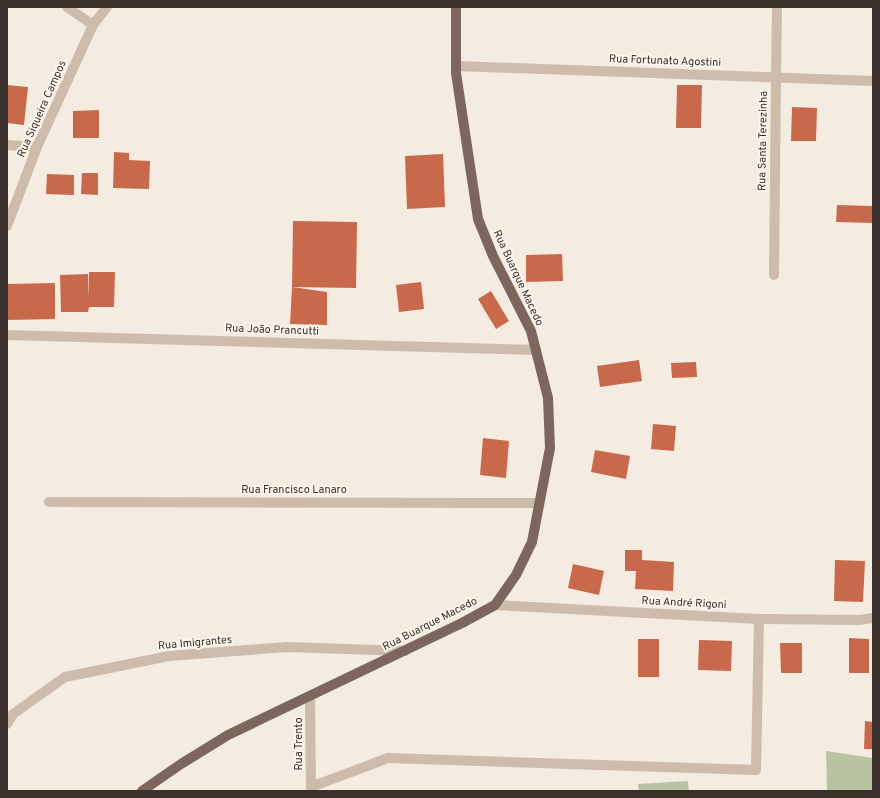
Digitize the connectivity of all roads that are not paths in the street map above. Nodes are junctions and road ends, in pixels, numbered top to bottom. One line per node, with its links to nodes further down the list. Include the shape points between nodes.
1 (67, 7): 5 (street)
2 (107, 7): 5 (street, Rua Siqueira Campos)
3 (456, 7): 6 (main road, Rua Buarque Macedo)
4 (777, 7): 7 (street, Rua Santa Terezinha)
5 (93, 25): 10 (street, Rua Siqueira Campos)
6 (456, 66): 7 (street, Rua Fortunato Agostini); 14 (main road, Rua Buarque Macedo, via 478,220 530,331)
7 (776, 77): 8 (street, Rua Fortunato Agostini); 12 (street, Rua Santa Terezinha)
8 (873, 81)
9 (7, 145): 10 (street)
10 (37, 147): 11 (street, Rua Siqueira Campos)
11 (7, 226)
12 (774, 275)
13 (7, 334): 14 (street, Rua João Prancutti)
14 (536, 350): 16 (main road, Rua Buarque Macedo, via 548,398 550,448)
15 (49, 502): 16 (street, Rua Francisco Lanaro)
16 (539, 503): 17 (main road, Rua Buarque Macedo, via 532,542 516,575)
17 (495, 605): 19 (street, Rua André Rigoni); 20 (main road, Rua Buarque Macedo)
18 (873, 618): 19 (street, Rua André Rigoni)
19 (759, 619): 23 (street, via 756,770 388,758)
20 (405, 651): 21 (main road, Rua Buarque Macedo); 22 (street, Rua Imigrantes, via 287,647 169,656 65,677 13,714)
21 (310, 696): 23 (street, Rua Trento); 24 (main road, Rua Buarque Macedo, via 228,735)
22 (7, 724)
23 (311, 789)
24 (142, 791)

